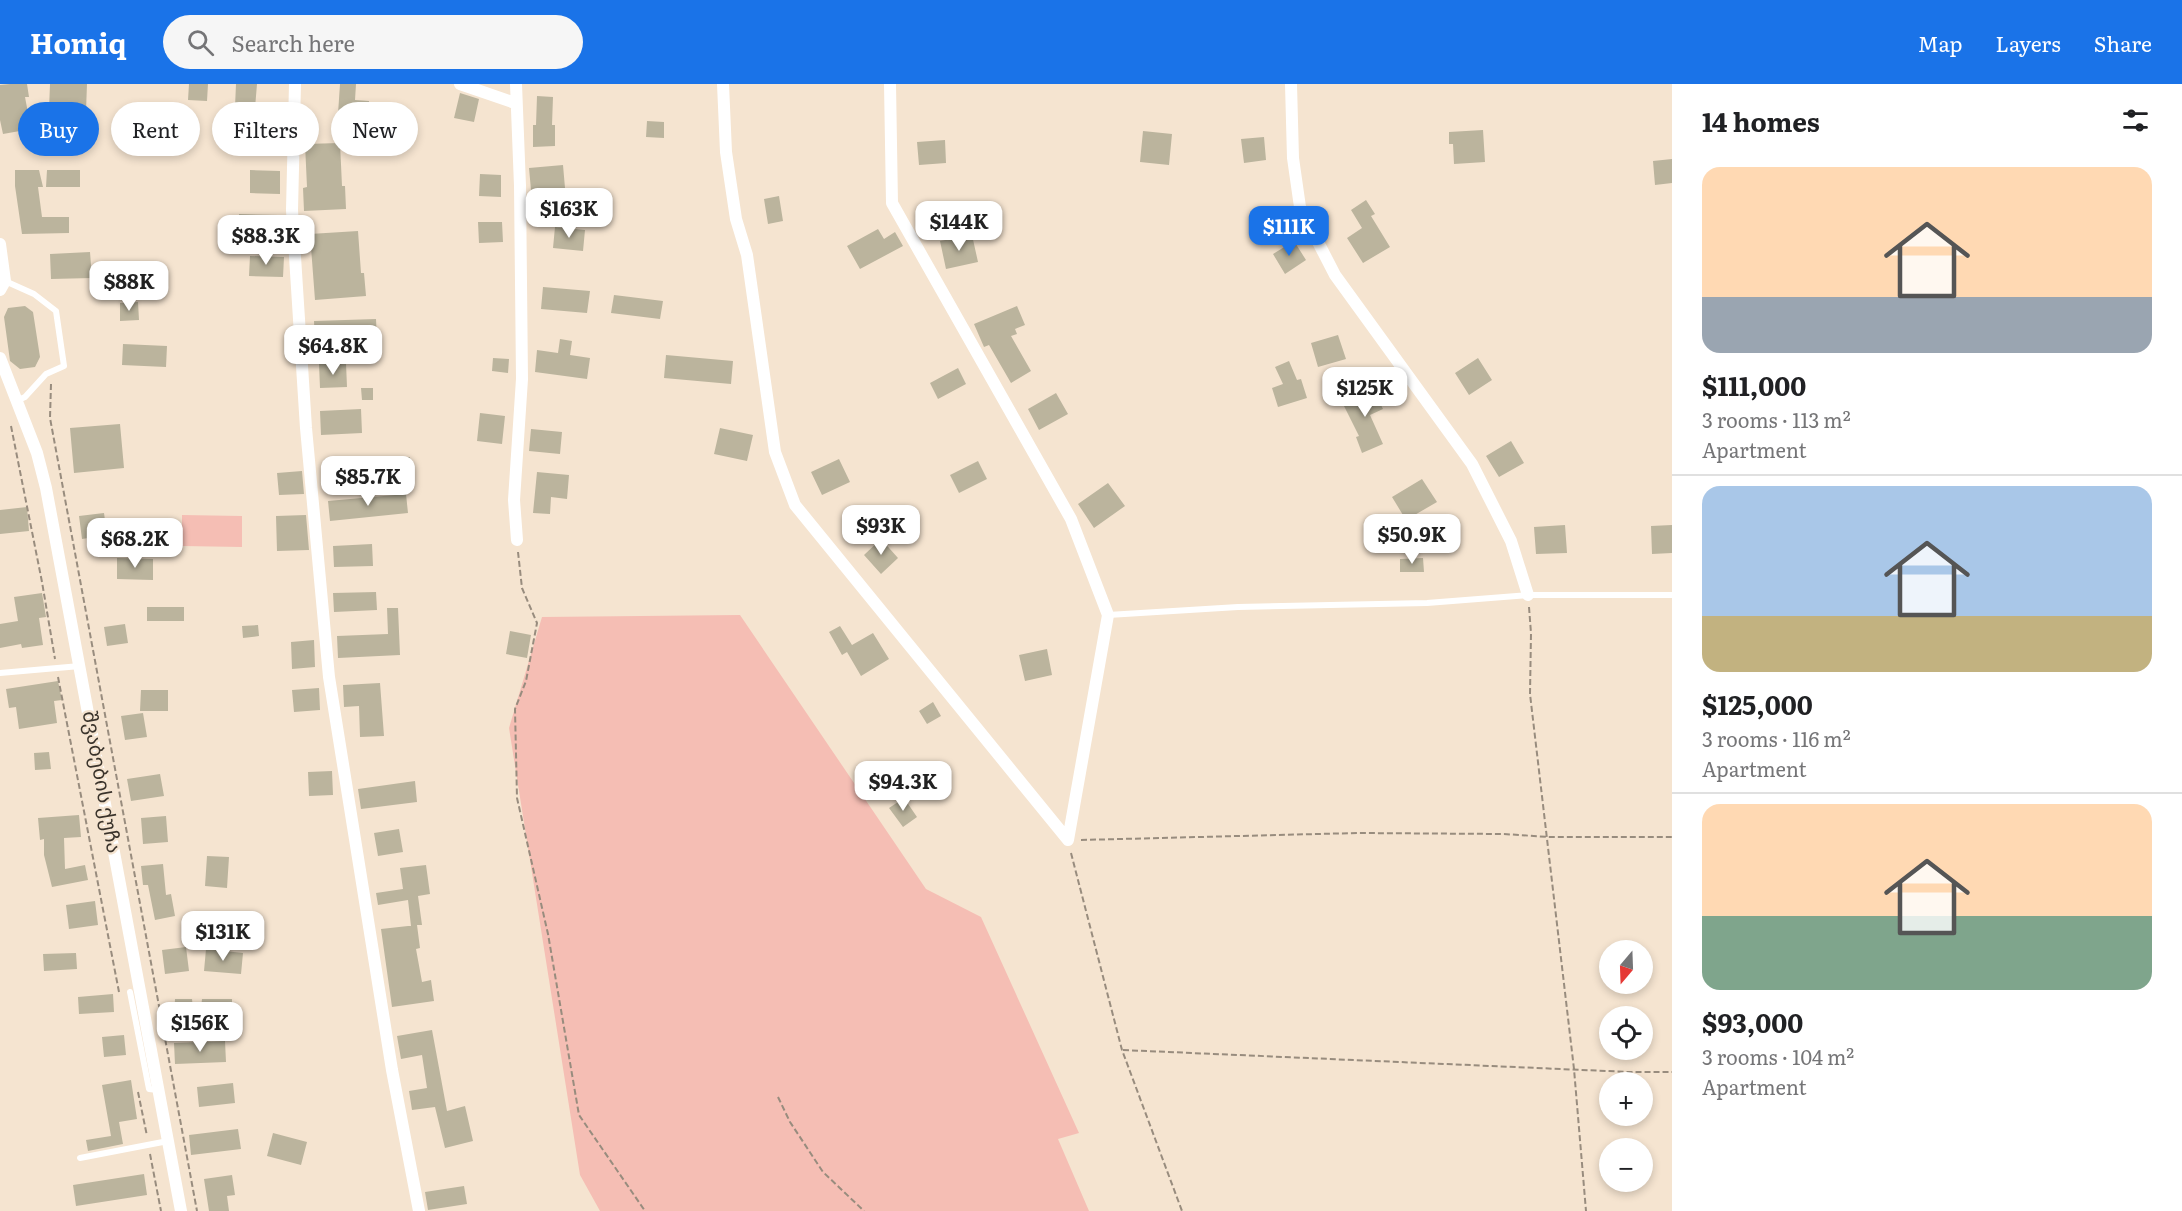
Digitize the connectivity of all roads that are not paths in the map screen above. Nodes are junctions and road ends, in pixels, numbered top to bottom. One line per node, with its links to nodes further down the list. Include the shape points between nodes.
1 (295, 84): 23 (street, via 292,210 306,428 329,677 392,1070)
2 (460, 84): 7 (street)
3 (516, 84): 7 (street)
4 (723, 84): 15 (street, via 726,152 736,219 747,255 774,452 795,505 1068,840)
5 (890, 84): 15 (street, via 892,203 1071,519)
6 (1291, 84): 14 (street, via 1293,158 1300,207 1335,275 1472,464 1511,541)
7 (515, 103): 12 (street, via 522,368 514,500)
8 (0, 244): 9 (street)
9 (1, 287): 11 (lane, via 34,294 56,311 64,366 46,374 25,397)
10 (0, 358): 11 (street, შვაბების ქუჩა)
11 (16, 401): 16 (street, შვაბების ქუჩა, via 46,488)
12 (517, 540)
13 (1672, 595): 14 (lane)
14 (1528, 596): 15 (lane)
15 (1108, 615)
16 (80, 666): 17 (lane); 19 (street, შვაბების ქუჩა)
17 (0, 673)
18 (130, 992): 19 (lane, via 149,1089)
19 (159, 1090): 20 (street, შვაბების ქუჩა)
20 (168, 1141): 21 (lane); 22 (street, შვაბების ქუჩა)
21 (80, 1158)
22 (181, 1211)
23 (419, 1211)

